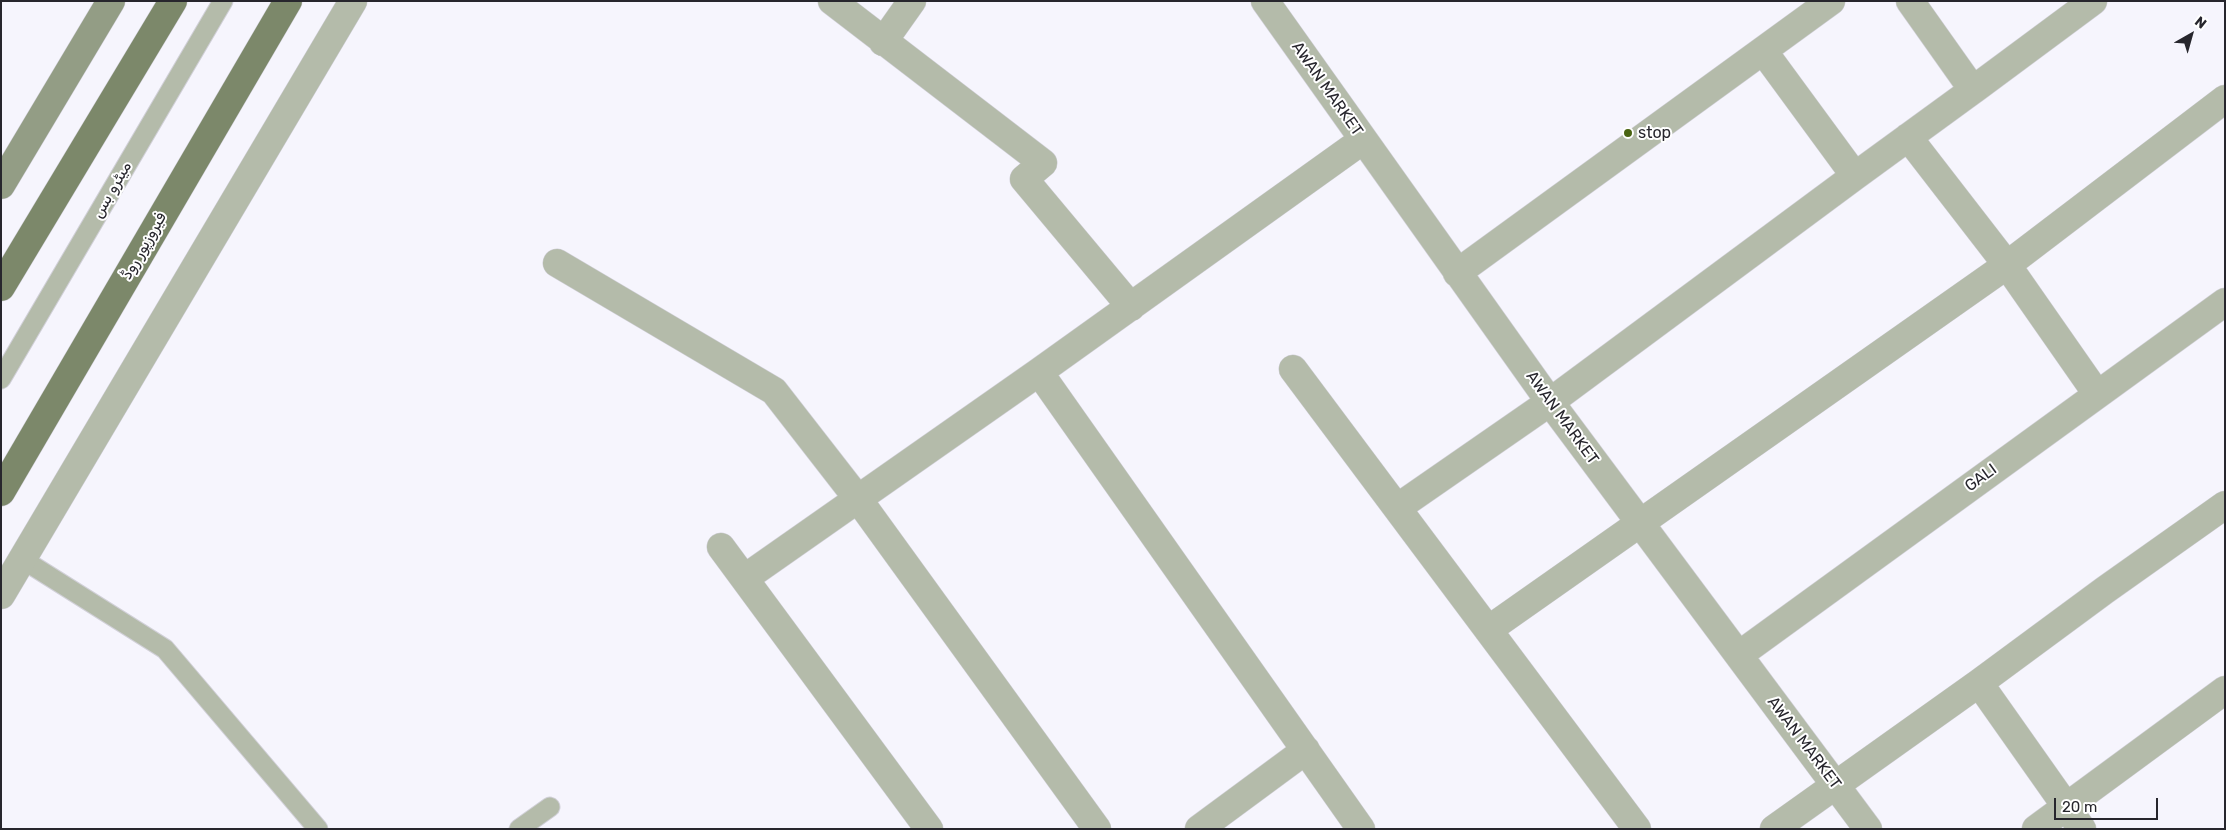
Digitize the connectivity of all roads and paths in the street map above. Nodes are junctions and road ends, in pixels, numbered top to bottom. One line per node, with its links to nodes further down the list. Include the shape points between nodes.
1 (111, 1): 19 (street)
2 (173, 1): 23 (main road)
3 (223, 1): 28 (lane, میٹرو بس)
4 (288, 1): 31 (main road, فیروزپور روڈ)
5 (353, 1): 37 (street)
6 (832, 1): 12 (street)
7 (912, 1): 12 (street)
8 (1265, 1): 17 (street, AWAN MARKET)
9 (1831, 1): 13 (street)
10 (1910, 1): 14 (street)
11 (2093, 1): 14 (street)
12 (884, 42): 25 (street, via 1043,162 1024,179)
13 (1764, 52): 18 (street); 22 (street)
14 (1973, 90): 16 (street)
15 (2225, 100): 21 (street)
16 (1908, 137): 18 (street); 21 (street)
17 (1363, 140): 22 (street, AWAN MARKET); 25 (street)
18 (1855, 176): 30 (street)
19 (1, 185)
20 (557, 263): 32 (street, via 774,392)
21 (2007, 264): 29 (street); 35 (street)
22 (1457, 273): 30 (street, AWAN MARKET)
23 (1, 288)
24 (2225, 302): 29 (street, GALI)
25 (1130, 307): 27 (street)
26 (1293, 369): 34 (street)
27 (1040, 372): 32 (street); 44 (street)
28 (1, 379)
29 (2097, 394): 41 (street, GALI)
30 (1550, 402): 34 (street); 35 (street, AWAN MARKET)
31 (1, 492)
32 (858, 499): 38 (street); 51 (street)
33 (2225, 505): 42 (street)
34 (1397, 508): 40 (street)
35 (1640, 523): 40 (street); 41 (street, AWAN MARKET)
36 (722, 547): 38 (street)
37 (22, 559): 39 (street); 48 (lane, via 165,649)
38 (745, 578): 50 (street)
39 (1, 595)
40 (1488, 630): 54 (street)
41 (1738, 655): 45 (street, AWAN MARKET)
42 (1979, 683): 45 (street); 47 (street)
43 (2225, 690): 47 (street)
44 (1306, 750): 52 (street); 53 (street)
45 (1835, 784): 55 (street); 56 (street, AWAN MARKET)
46 (550, 807): 49 (lane)
47 (2066, 807): 57 (street); 58 (street)
48 (318, 829)
49 (519, 829)
50 (929, 829)
51 (1097, 829)
52 (1198, 829)
53 (1361, 829)
54 (1637, 829)
55 (1774, 829)
56 (1868, 829)
57 (2036, 829)
58 (2082, 829)

